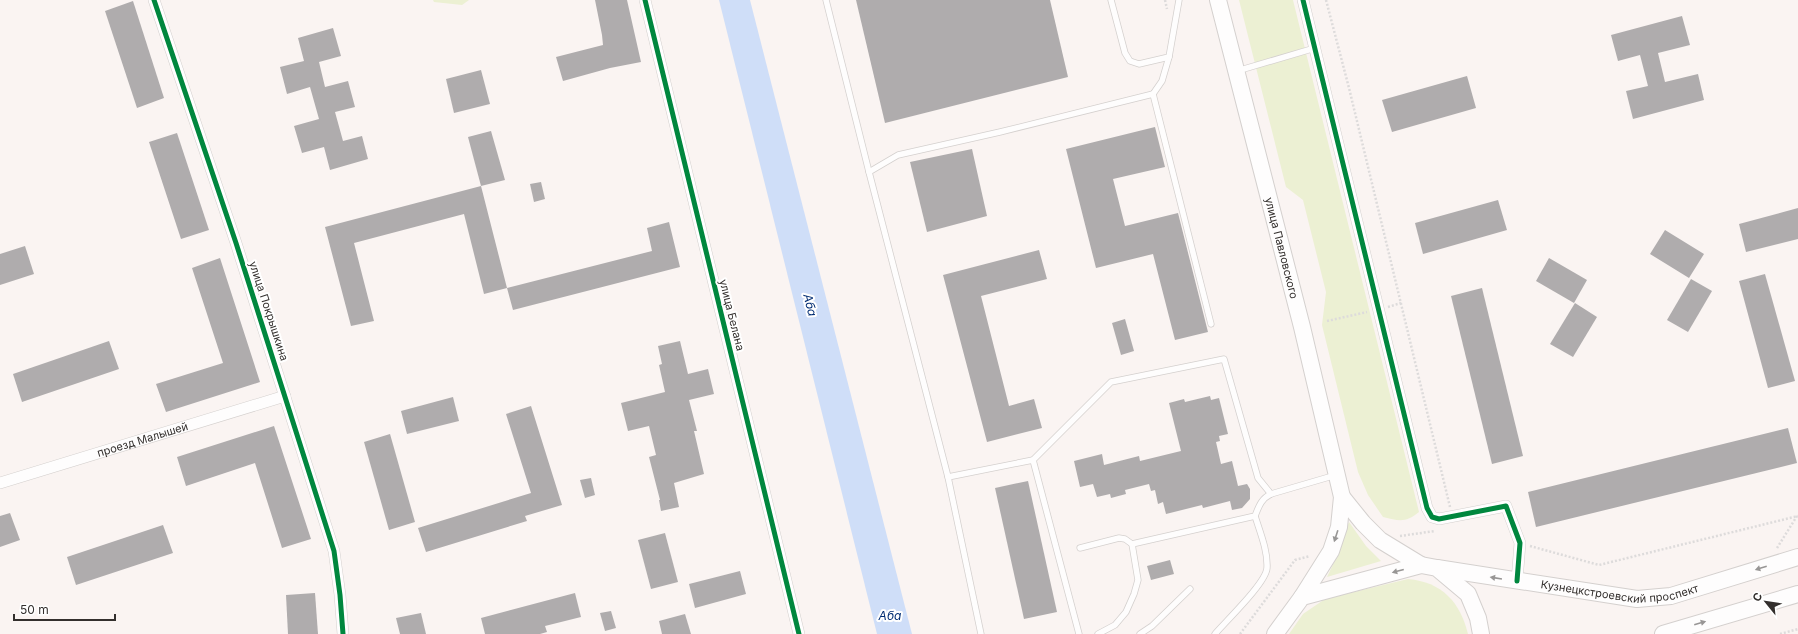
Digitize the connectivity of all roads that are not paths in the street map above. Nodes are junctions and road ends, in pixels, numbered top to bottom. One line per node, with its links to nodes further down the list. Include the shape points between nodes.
1 (154, 0): 14 (street, улица Покрышкина)
2 (645, 0): 33 (street, улица Белана)
3 (826, 0): 12 (lane)
4 (1111, 0): 9 (lane, via 1125,53 1130,62 1140,64)
5 (1179, 0): 9 (lane)
6 (1218, 0): 10 (main road, улица Павловского)
7 (1303, 0): 8 (street)
8 (1316, 48): 10 (lane); 27 (street, via 1427,508 1432,517 1439,519 1506,506 1520,543)
9 (1169, 57): 11 (lane, via 1162,82)
10 (1236, 72): 16 (main road, улица Павловского, via 1302,327)
11 (1153, 94): 12 (lane, via 898,155); 13 (lane)
12 (869, 172): 17 (lane)
13 (1211, 324)
14 (285, 396): 18 (street, проезд Малышей); 32 (street, улица Покрышкина, via 334,551)
15 (1033, 460): 17 (lane); 19 (lane, via 1111,382 1224,359 1258,478); 35 (lane)
16 (1336, 475): 19 (lane); 20 (main road, улица Павловского)
17 (948, 477): 34 (lane)
18 (0, 483)
19 (1271, 494): 21 (lane, via 1264,497)
20 (1342, 498): 25 (main road, улица Павловского, via 1380,540); 30 (main road, улица Павловского, one-way to 30, via 1339,527 1331,551)
21 (1256, 516): 22 (lane); 38 (lane, via 1267,570 1257,588)
22 (1132, 544): 23 (lane, via 1119,538); 36 (lane, via 1138,580 1134,594 1126,612 1115,624)
23 (1080, 548)
24 (1798, 557): 27 (main road, Кузнецкстроевский проспект, one-way to 27, via 1671,596 1654,598 1637,599)
25 (1421, 565): 26 (main road, Кузнецкстроевский проспект); 30 (main road, one-way to 30)
26 (1438, 568): 27 (main road, Кузнецкстроевский проспект, one-way to 26); 39 (main road, via 1468,594 1478,618)
27 (1517, 581)
28 (1190, 589): 37 (lane, via 1152,626)
29 (1798, 594): 40 (main road, one-way to 29)
30 (1302, 597): 31 (main road, улица Павловского)
31 (1276, 633)
32 (343, 634)
33 (799, 634)
34 (982, 634)
35 (1079, 634)
36 (1098, 634)
37 (1140, 634)
38 (1215, 634)
39 (1481, 634)
40 (1663, 634)

